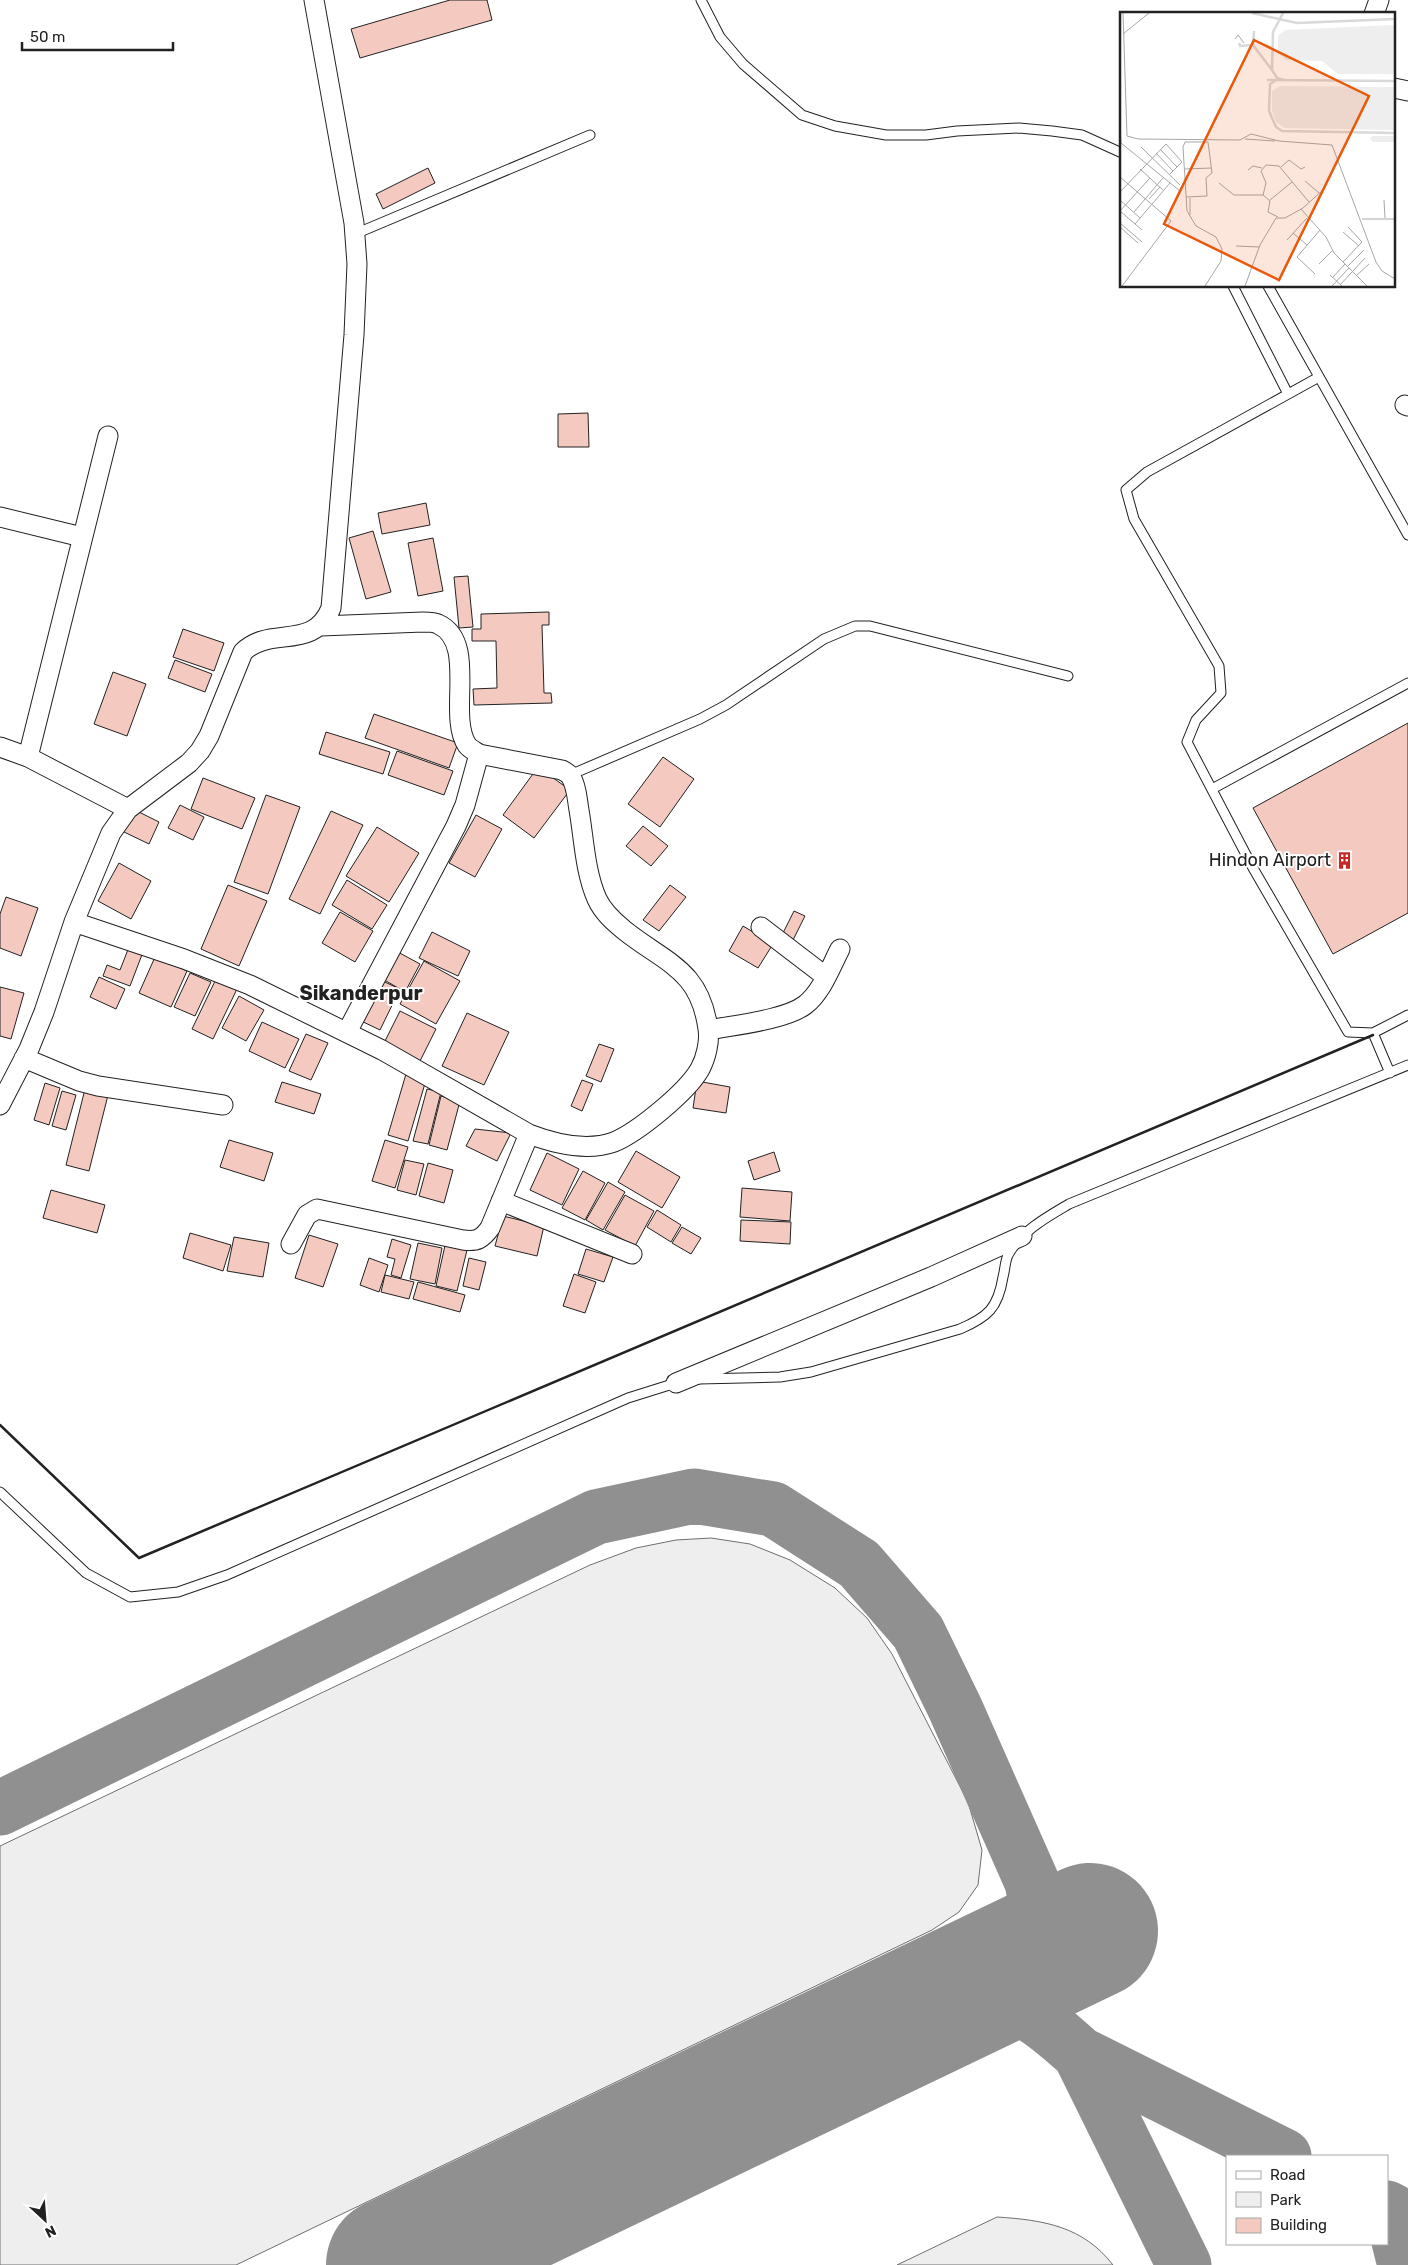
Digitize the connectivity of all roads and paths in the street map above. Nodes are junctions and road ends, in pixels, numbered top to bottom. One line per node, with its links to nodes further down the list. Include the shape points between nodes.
1 (314, 0): 7 (street)
2 (701, 0): 6 (lane, via 720,37 742,64 802,115 835,126 886,135 1018,128 1052,131 1082,135)
3 (1379, 0): 4 (street)
4 (1375, 12)
5 (590, 135): 7 (lane)
6 (1120, 152)
7 (355, 234): 16 (street, via 354,335 333,595 331,608)
8 (1235, 288): 11 (lane)
9 (1269, 288): 10 (lane)
10 (1318, 377): 11 (lane); 14 (lane)
11 (1288, 394): 23 (lane, via 1147,472 1126,490 1134,520 1219,666 1221,693 1196,720 1187,742)
12 (108, 436): 15 (street)
13 (0, 517): 15 (street)
14 (1408, 535)
15 (82, 537): 21 (street)
16 (320, 626): 20 (street, via 423,622 438,623 447,630 459,656 462,737 468,747); 24 (street, via 305,635 251,644 243,652 200,751)
17 (1068, 676): 22 (lane, via 870,626 855,626 824,638 700,719)
18 (1408, 683): 23 (lane)
19 (0, 747): 21 (street)
20 (479, 754): 22 (street, via 562,770); 31 (street, via 456,826)
21 (28, 757): 24 (street)
22 (570, 775): 30 (street, via 597,899 609,917 694,985)
23 (1212, 789): 32 (lane, via 1253,868 1348,1032)
24 (128, 809): 25 (street, via 111,833)
25 (74, 922): 31 (street, via 218,972); 33 (street, via 44,1012)
26 (761, 927): 28 (street)
27 (840, 949): 28 (street)
28 (825, 976): 30 (street, via 806,1004 787,1014)
29 (1408, 1015): 32 (lane)
30 (708, 1030): 38 (street, via 707,1049 700,1069 667,1104 613,1142 580,1147)
31 (347, 1032): 38 (street)
32 (1373, 1033): 35 (lane)
33 (24, 1058): 36 (street); 37 (street, via 79,1082)
34 (1408, 1065): 35 (lane)
35 (1390, 1073): 40 (lane, via 1069,1204 1041,1220)
36 (0, 1105)
37 (223, 1105)
38 (529, 1134): 39 (street)
39 (501, 1201): 41 (street, via 490,1228 474,1242 316,1209 307,1215); 42 (street)
40 (1022, 1236): 43 (street); 43 (lane, via 1008,1256 1001,1292 994,1308 973,1323 811,1372 780,1377)
41 (291, 1244)
42 (632, 1254)
43 (676, 1382): 44 (lane, via 628,1398 227,1575 178,1592 130,1597 86,1574)
44 (0, 1492)

